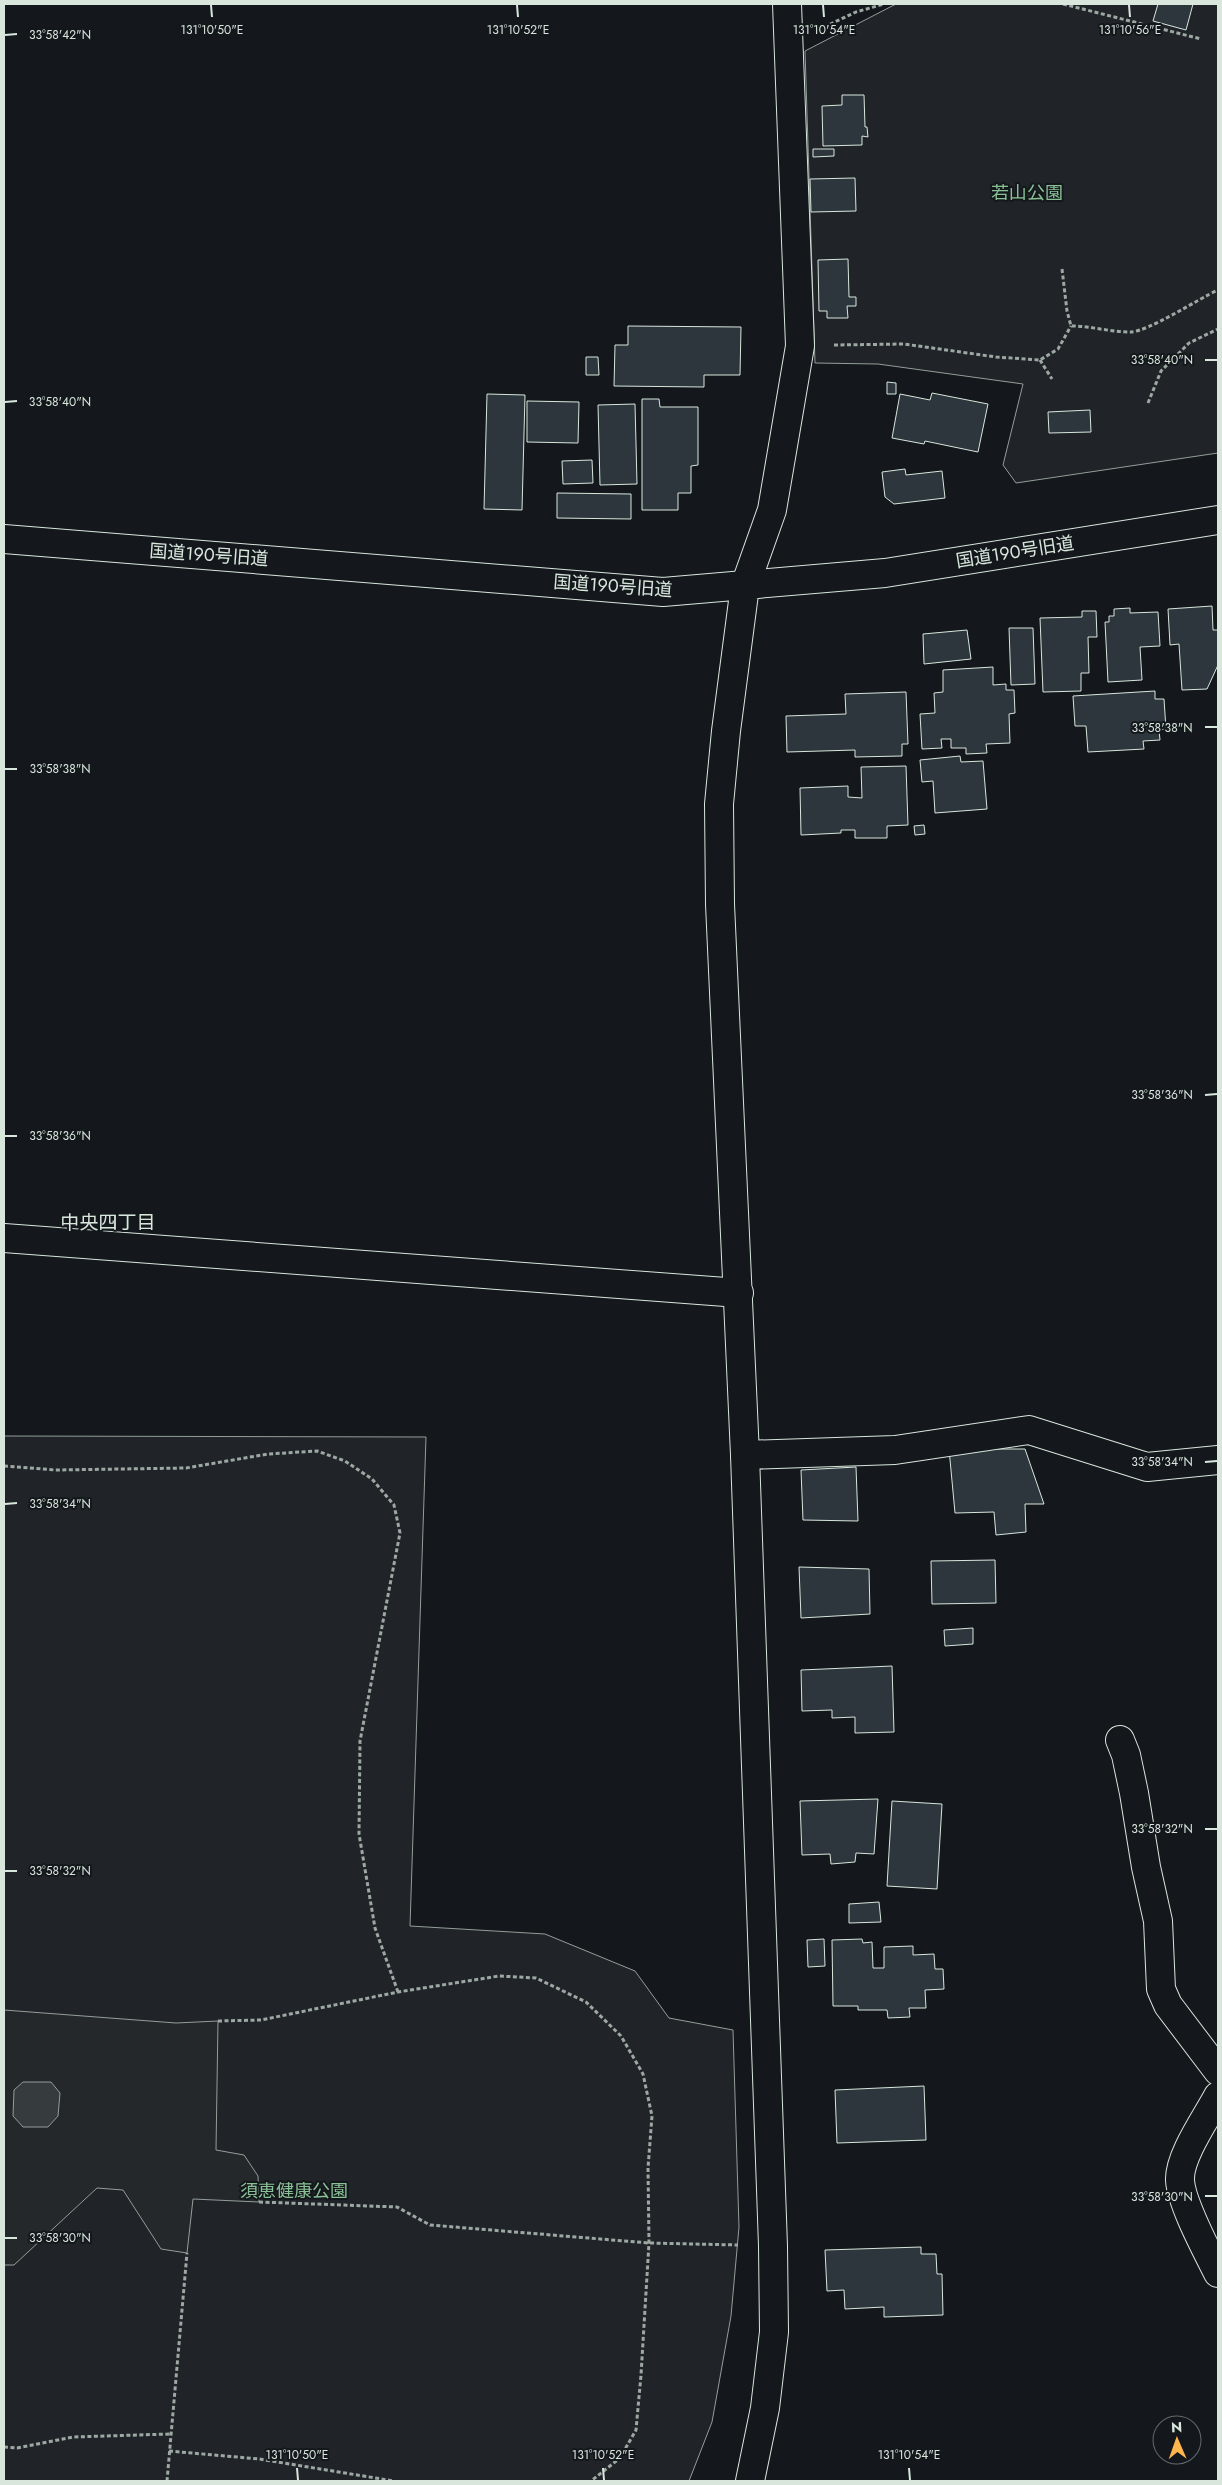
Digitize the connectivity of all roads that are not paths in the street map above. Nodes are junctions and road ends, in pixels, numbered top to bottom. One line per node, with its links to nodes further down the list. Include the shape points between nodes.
1 (787, 4): 4 (street, via 800,346 772,510)
2 (1218, 520): 4 (street, 国道190号旧道, via 885,573)
3 (4, 539): 4 (street, 国道190号旧道, via 663,592)
4 (745, 586): 6 (street, via 719,804 723,987)
5 (4, 1238): 6 (street)
6 (738, 1293): 7 (street)
7 (745, 1455): 8 (street, via 895,1450 1029,1430 1147,1467); 13 (street, via 774,2246 774,2332 765,2408)
8 (1218, 1460)
9 (1120, 1740): 10 (street, via 1134,1793 1158,1921 1161,1989 1168,2005)
10 (1218, 2070)
11 (1218, 2096): 12 (street, via 1185,2157 1180,2179 1186,2202)
12 (1218, 2272)
13 (750, 2481)

